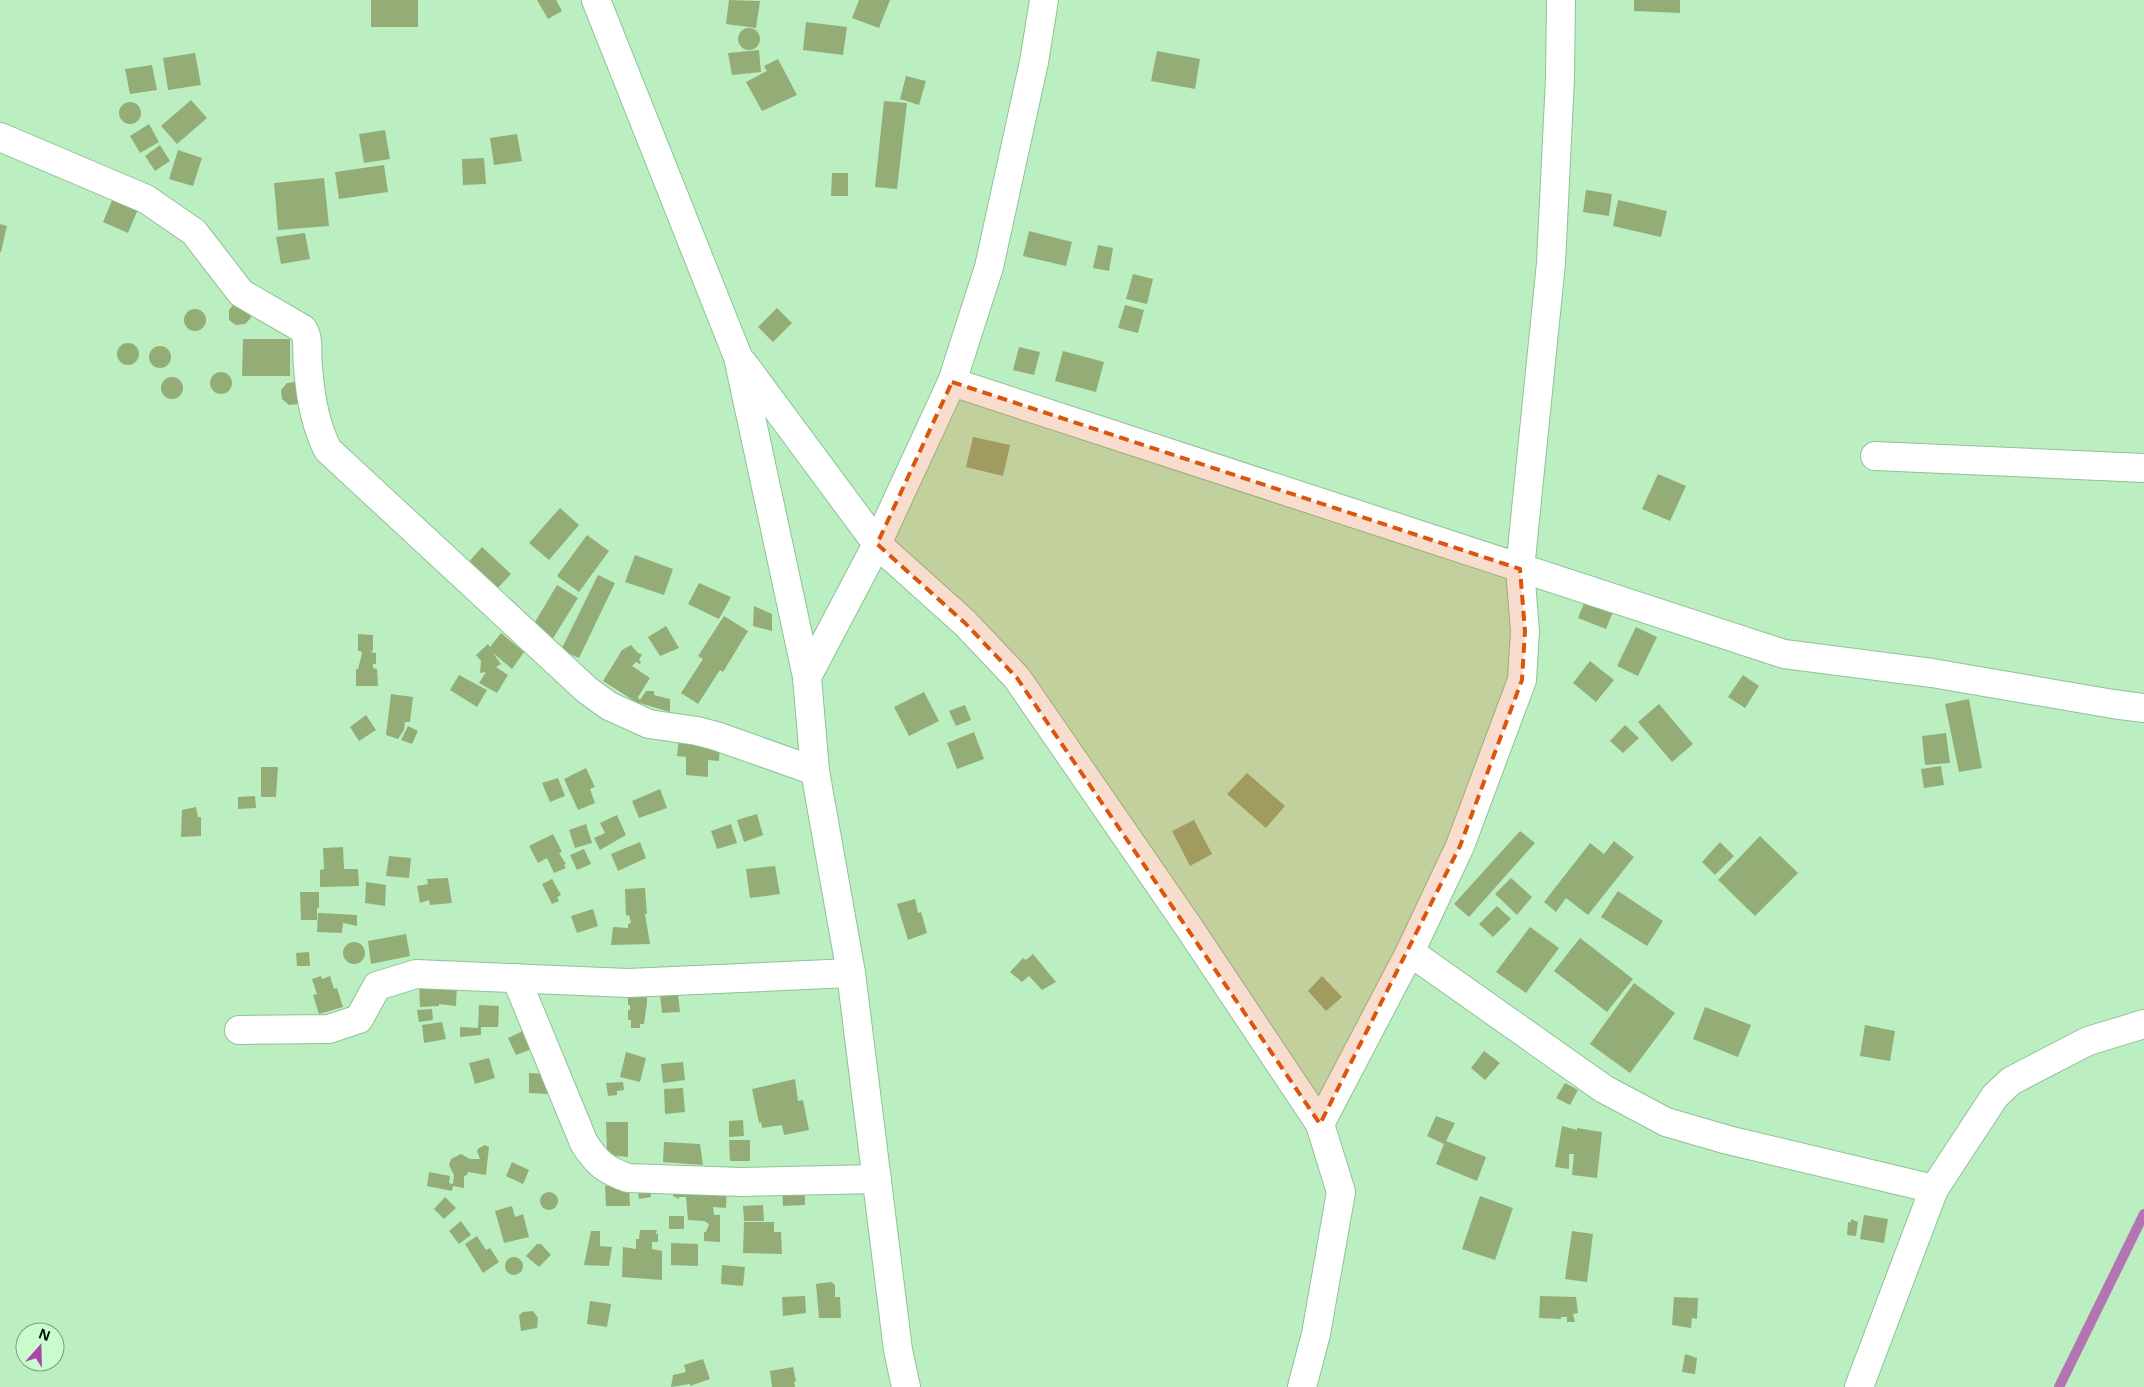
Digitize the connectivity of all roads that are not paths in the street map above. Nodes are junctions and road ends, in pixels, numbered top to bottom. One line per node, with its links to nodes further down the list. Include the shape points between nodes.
1 (596, 0): 5 (street)
2 (1044, 0): 6 (street, via 1034,62 989,267)
3 (1561, 0): 10 (street, via 1551,263)
4 (0, 137): 13 (street, via 146,199 194,232 241,293 303,328 307,336 308,366 319,433 328,450 588,690 609,706 649,724 716,736)
5 (738, 357): 9 (street); 11 (street)
6 (952, 382): 9 (street); 10 (street)
7 (1875, 456): 8 (street)
8 (2144, 468)
9 (876, 544): 11 (street); 19 (street, via 965,623 1017,678)
10 (1520, 569): 12 (street, via 1784,654 1932,673); 14 (street, via 1525,631 1522,680 1460,846)
11 (807, 676): 13 (street)
12 (2144, 708)
13 (814, 771): 15 (street)
14 (1410, 952): 19 (street); 21 (street, via 1604,1089 1666,1122)
15 (851, 973): 16 (street, via 628,983); 20 (street)
16 (516, 978): 18 (street, via 416,974 377,986 359,1020 329,1029); 20 (street, via 584,1143 596,1161 611,1172 628,1178 741,1182)
17 (2144, 1024): 21 (street, via 2088,1041 2011,1081 1995,1096)
18 (239, 1030)
19 (1320, 1124): 23 (street, via 1341,1192 1316,1334)
20 (877, 1179): 22 (street, via 898,1350)
21 (1934, 1189): 24 (street)
22 (906, 1387)
23 (1302, 1387)
24 (1859, 1387)

